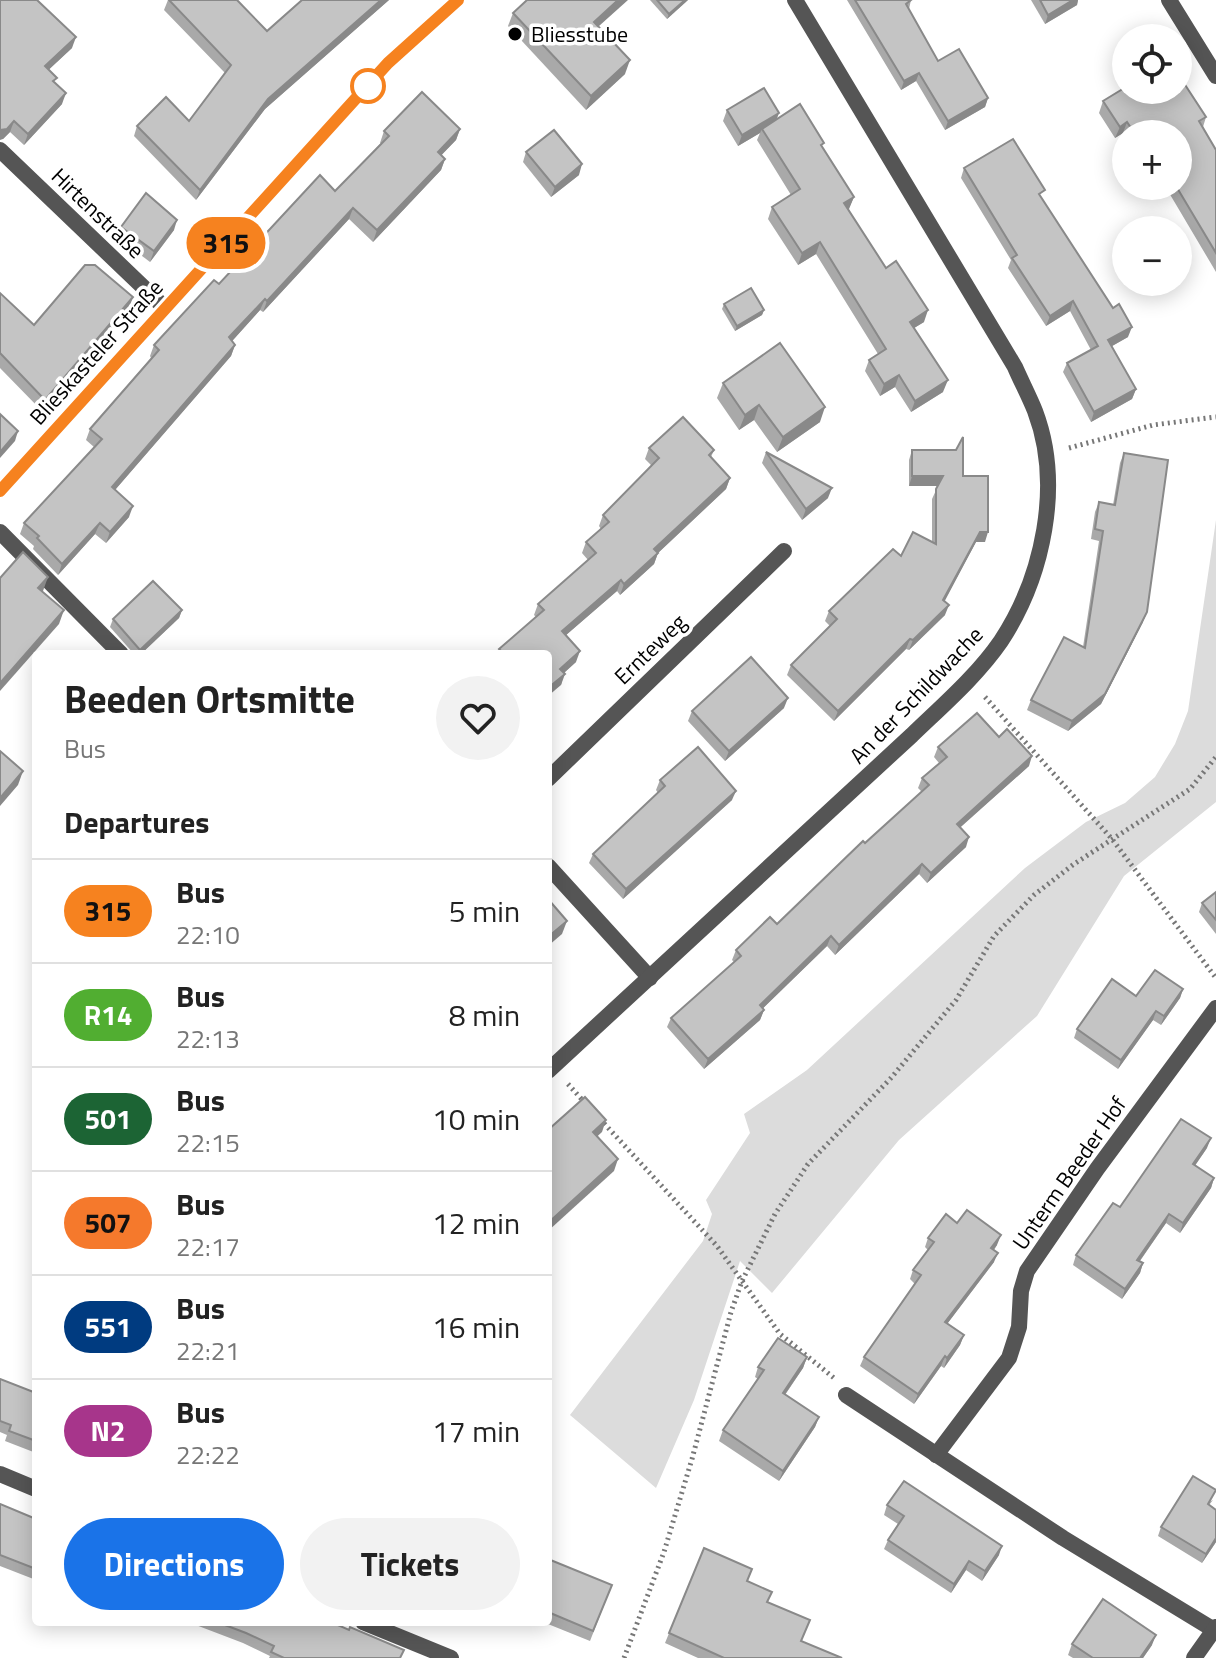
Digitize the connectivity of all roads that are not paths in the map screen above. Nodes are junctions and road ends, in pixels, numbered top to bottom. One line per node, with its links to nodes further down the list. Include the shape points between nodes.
1 (458, 0): 6 (street, Blieskasteler Straße, via 388,63)
2 (795, 0): 13 (street, An der Schildwache, via 1015,367 1036,414 1048,498 1040,551 1024,599 1000,643 912,735)
3 (1169, 0): 4 (street)
4 (1216, 76)
5 (0, 150): 6 (street, Hirtenstraße)
6 (165, 308): 7 (street, Blieskasteler Straße)
7 (0, 491)
8 (0, 532): 10 (street)
9 (784, 551): 11 (street, Ernteweg)
10 (117, 650)
11 (552, 775)
12 (552, 870): 13 (street)
13 (650, 978): 15 (street, An der Schildwache)
14 (1216, 1008): 17 (street, Unterm Beeder Hof, via 1027,1271 1009,1358)
15 (552, 1067)
16 (846, 1395): 17 (street)
17 (936, 1455): 21 (street)
18 (0, 1474): 19 (street)
19 (32, 1487)
20 (373, 1626): 22 (street)
21 (1215, 1628): 23 (street)
22 (451, 1658)
23 (1194, 1658)

